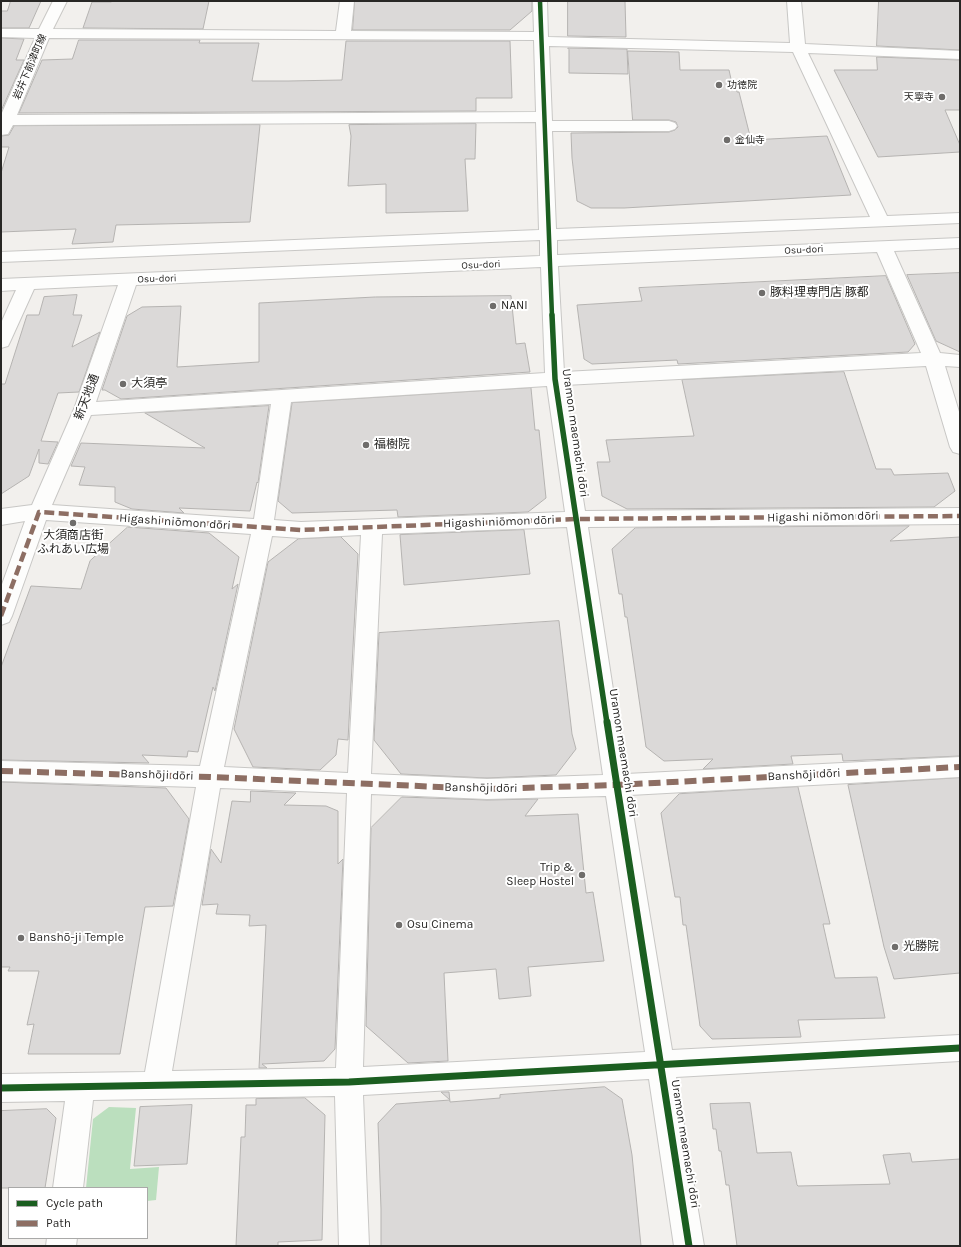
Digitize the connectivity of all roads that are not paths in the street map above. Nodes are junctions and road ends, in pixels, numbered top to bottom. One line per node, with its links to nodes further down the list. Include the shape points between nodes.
1 (60, 1): 6 (street, 岩井下前津町線)
2 (348, 1): 7 (street)
3 (540, 1): 8 (street, Uramon maemachi dōri)
4 (794, 1): 9 (street)
5 (1, 33): 6 (street)
6 (44, 33): 7 (street); 12 (street, 岩井下前津町線)
7 (343, 34): 8 (street)
8 (542, 39): 9 (street); 11 (street, Uramon maemachi dōri)
9 (798, 48): 10 (street); 15 (street)
10 (960, 55)
11 (544, 122): 12 (street); 13 (street); 16 (street, Uramon maemachi dōri)
12 (3, 124)
13 (669, 126)
14 (960, 218): 15 (street)
15 (880, 222): 16 (street)
16 (548, 235): 19 (street); 20 (street, Uramon maemachi dōri)
17 (960, 243): 18 (street, Osu-dori)
18 (883, 246): 20 (street, Osu-dori); 25 (street)
19 (1, 257)
20 (549, 262): 21 (street, Osu-dori); 27 (street, Uramon maemachi dōri)
21 (129, 280): 22 (street, Osu-dori); 29 (street, 新天地通)
22 (28, 284): 23 (street, Osu-dori); 24 (street)
23 (1, 285)
24 (1, 342)
25 (933, 359): 26 (street); 27 (street); 30 (street)
26 (960, 360)
27 (555, 379): 28 (street); 34 (street, Uramon maemachi dōri)
28 (282, 396): 29 (street); 35 (street)
29 (84, 409): 31 (street, 新天地通)
30 (960, 448)
31 (38, 512): 33 (street, Higashi niōmon dōri); 35 (street, Higashi niōmon dōri); 37 (street, 新天地通)
32 (960, 516): 34 (street, Higashi niōmon dōri)
33 (1, 517)
34 (575, 519): 36 (street, Higashi niōmon dōri); 42 (street, Uramon maemachi dōri)
35 (263, 528): 36 (street, Higashi niōmon dōri); 40 (street)
36 (372, 528): 41 (street)
37 (1, 616)
38 (960, 766): 42 (street, Banshōji dōri)
39 (1, 771): 40 (street, Banshōji dōri)
40 (210, 777): 41 (street, Banshōji dōri); 47 (street)
41 (359, 784): 42 (street, Banshōji dōri, via 487,789); 45 (street)
42 (616, 785): 44 (street, Uramon maemachi dōri)
43 (960, 1048): 44 (street)
44 (661, 1064): 45 (street); 51 (street, Uramon maemachi dōri)
45 (349, 1082): 47 (street); 50 (street)
46 (81, 1086): 47 (street); 48 (street); 49 (street)
47 (156, 1086)
48 (1, 1088)
49 (68, 1187)
50 (354, 1246)
51 (690, 1246)

